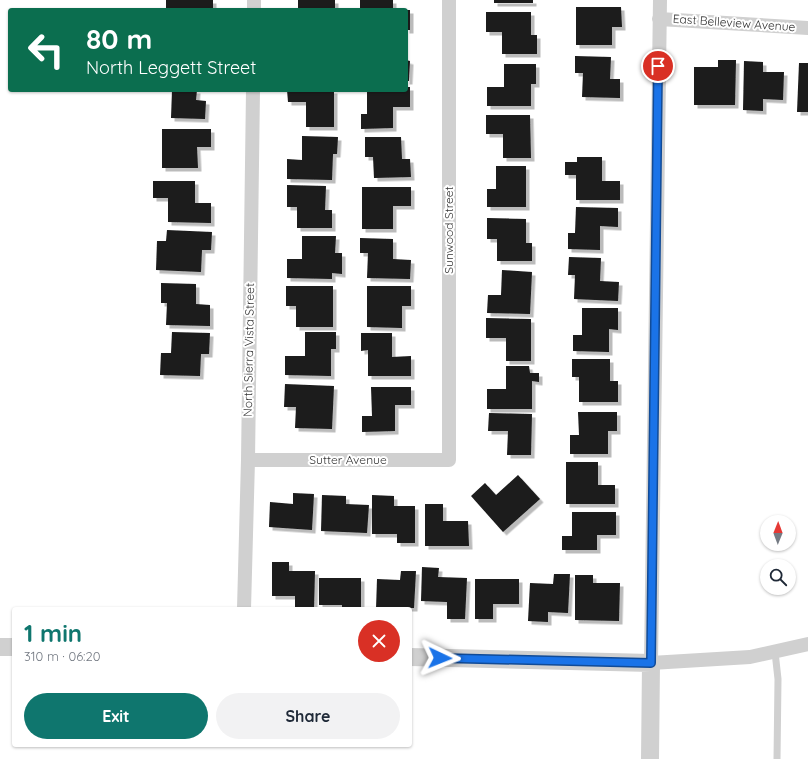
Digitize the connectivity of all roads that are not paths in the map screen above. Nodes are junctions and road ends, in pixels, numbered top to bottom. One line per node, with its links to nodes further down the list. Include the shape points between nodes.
1 (449, 0): 7 (street, Sunwood Street)
2 (660, 0): 3 (street)
3 (659, 18): 4 (street, East Belleview Avenue); 14 (street)
4 (808, 28)
5 (253, 92): 6 (street, North Sierra Vista Street)
6 (248, 460): 7 (street, Sutter Avenue); 8 (street, North Sierra Vista Street)
7 (449, 460)
8 (244, 607)
9 (808, 644): 12 (street)
10 (0, 647): 11 (street)
11 (12, 647)
12 (775, 652): 14 (street, via 750,657); 16 (lane, via 778,679)
13 (412, 657): 14 (street)
14 (651, 663): 15 (street)
15 (650, 759)
16 (778, 759)

